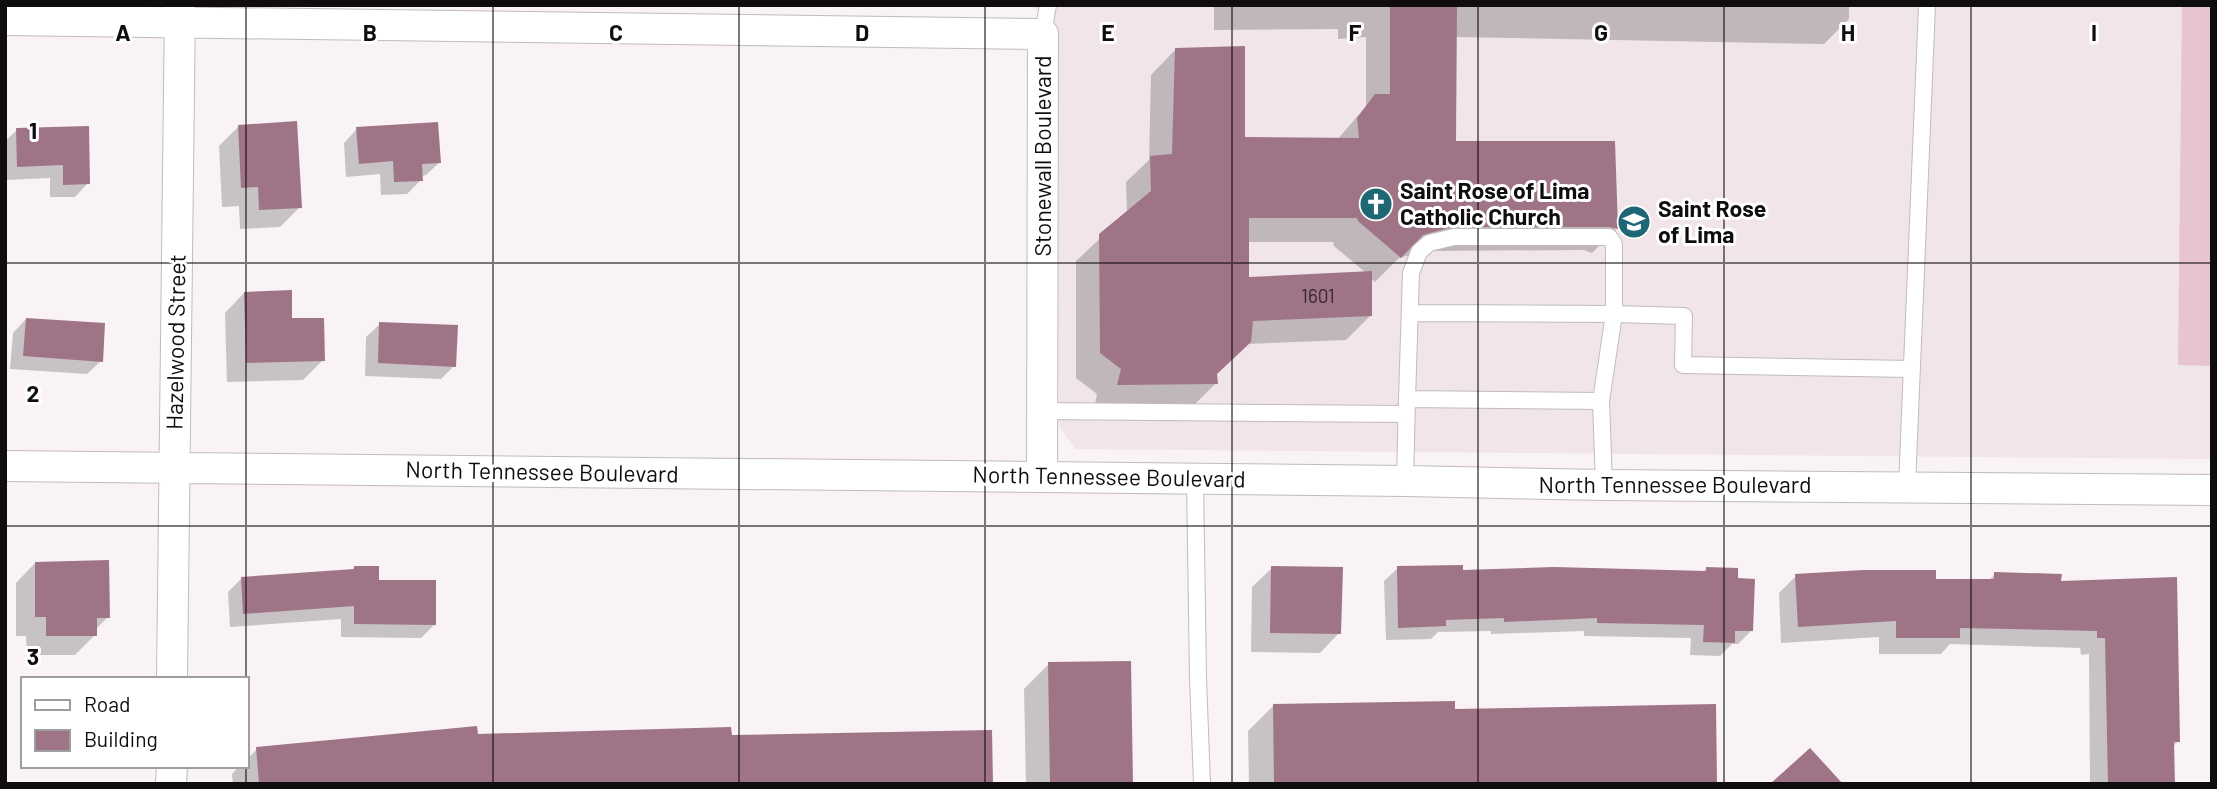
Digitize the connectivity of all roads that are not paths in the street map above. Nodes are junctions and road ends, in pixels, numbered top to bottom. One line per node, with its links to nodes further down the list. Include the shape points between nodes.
1 (1927, 5): 7 (lane)
2 (180, 14): 3 (street, Stonewall Boulevard); 4 (street, Stonewall Boulevard); 12 (street, Hazelwood Street)
3 (5, 20)
4 (1045, 20): 10 (street, Stonewall Boulevard)
5 (1410, 313): 6 (lane); 6 (lane, via 1411,274 1419,252 1429,243 1454,237 1609,237 1614,244); 9 (lane)
6 (1614, 314): 7 (lane, via 1684,316 1683,365); 8 (lane)
7 (1912, 369): 17 (lane)
8 (1601, 401): 9 (lane); 16 (lane)
9 (1407, 406): 10 (lane); 15 (lane)
10 (1042, 411): 13 (street, Stonewall Boulevard)
11 (5, 466): 12 (street, North Tennessee Boulevard)
12 (174, 468): 13 (street, North Tennessee Boulevard); 19 (street, Hazelwood Street)
13 (1042, 477): 14 (street, North Tennessee Boulevard)
14 (1195, 478): 15 (street, North Tennessee Boulevard); 20 (lane)
15 (1405, 481): 16 (street, North Tennessee Boulevard)
16 (1604, 485): 17 (street, North Tennessee Boulevard)
17 (1907, 486): 18 (street, North Tennessee Boulevard)
18 (2212, 490)
19 (172, 677)
20 (1202, 784)

